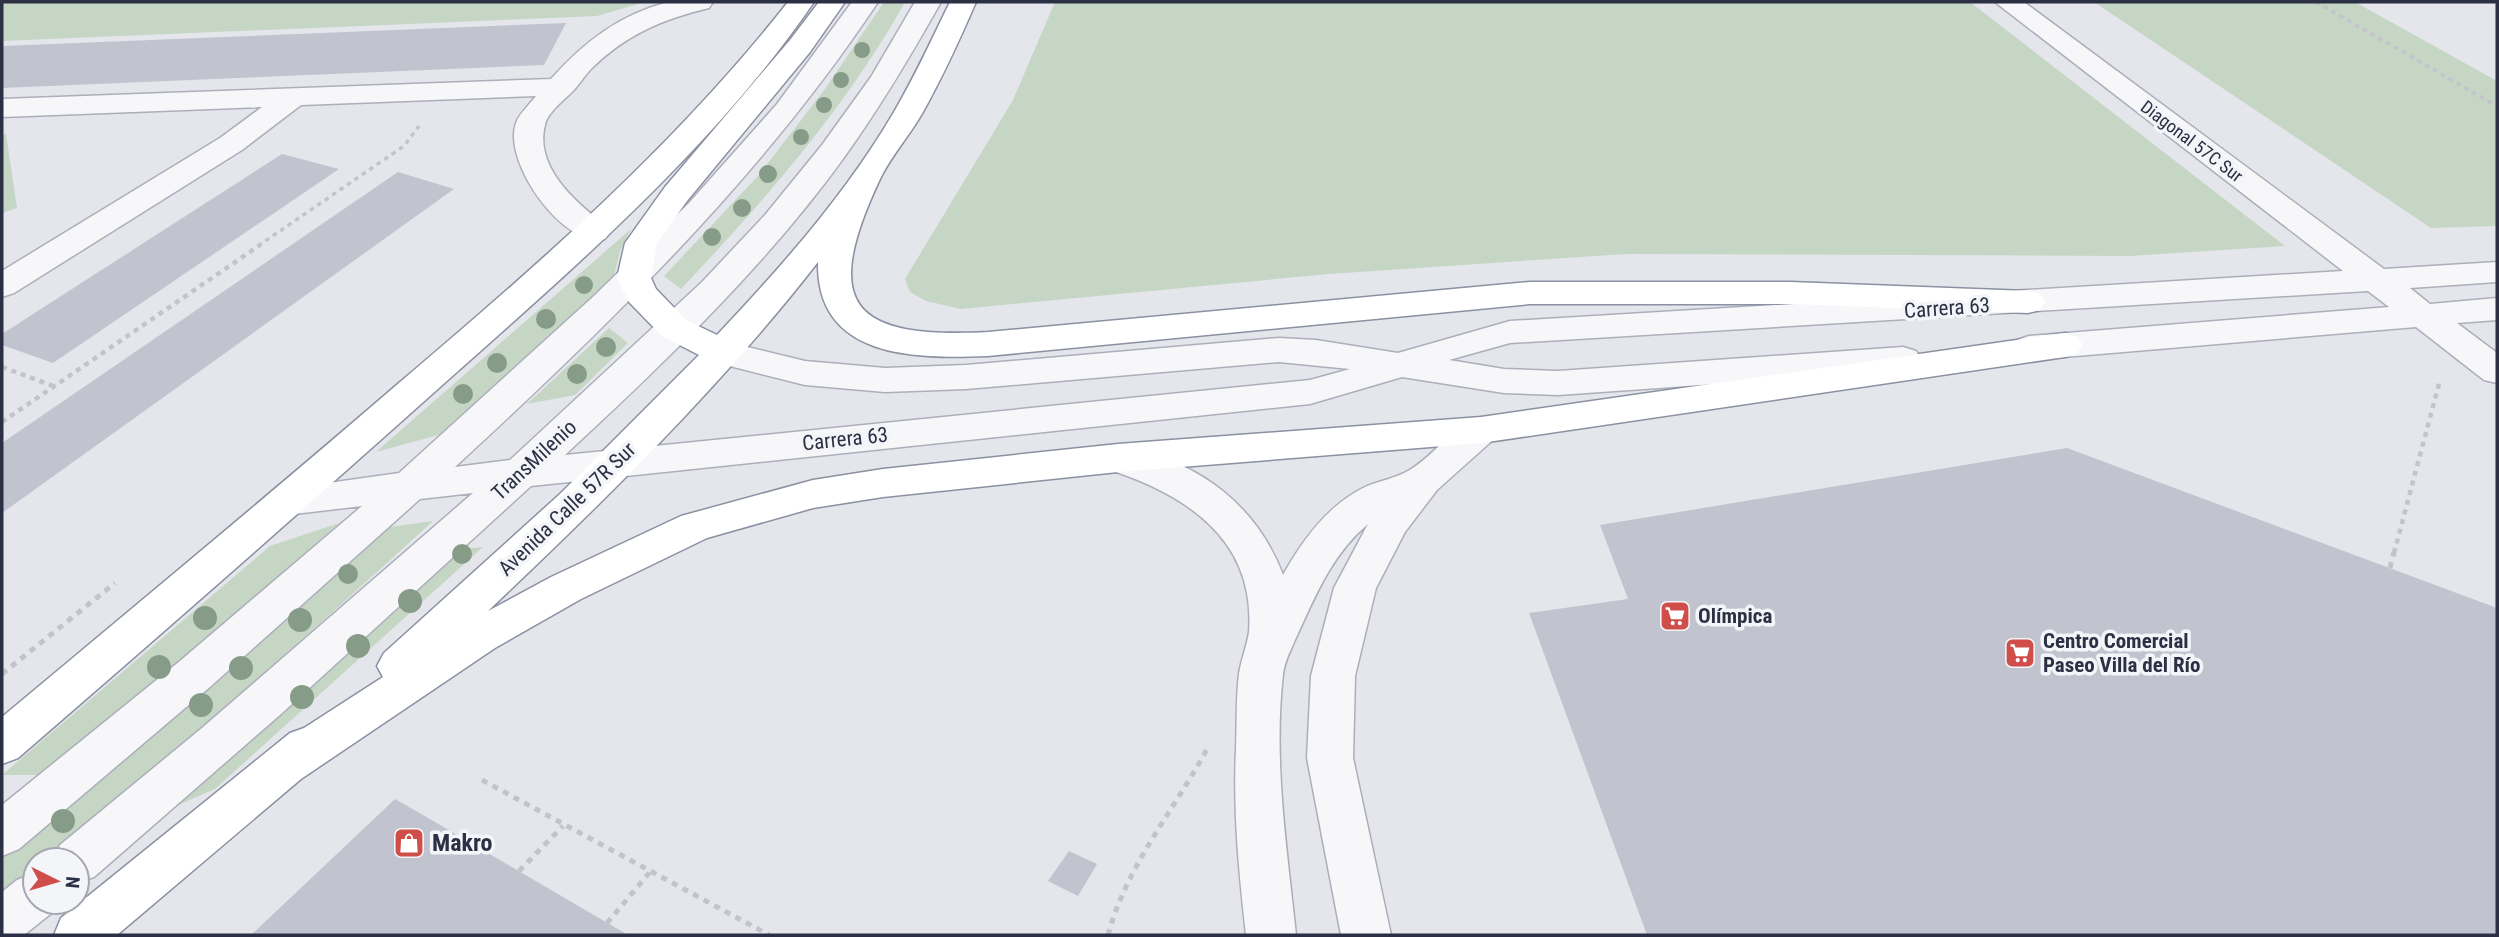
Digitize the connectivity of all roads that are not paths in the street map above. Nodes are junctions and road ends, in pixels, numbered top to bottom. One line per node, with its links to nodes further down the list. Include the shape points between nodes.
1 (700, 2): 8 (street, via 643,19 618,33)
2 (801, 2): 12 (highway, via 696,129)
3 (832, 2): 14 (highway, via 653,223 641,243)
4 (865, 2): 14 (street, via 756,147)
5 (928, 2): 20 (street, TransMilenio, via 859,116 807,184 748,255)
6 (963, 2): 11 (highway, Avenida Calle 57R Sur, via 947,43)
7 (2008, 2): 15 (street, Diagonal 57C Sur)
8 (561, 87): 9 (street); 12 (street, via 530,123 533,163 544,186 565,211)
9 (294, 97): 10 (street); 16 (street, via 231,144)
10 (2, 108)
11 (865, 181): 17 (highway, via 842,230 833,279 839,303 854,321 873,335 902,343 941,347 988,344 1530,293 1791,293); 22 (highway, Avenida Calle 57R Sur)
12 (594, 232): 31 (highway)
13 (2497, 272): 15 (street, Carrera 63)
14 (634, 278): 20 (highway, via 654,311); 30 (street)
15 (2375, 280): 17 (street, Carrera 63); 19 (street, Diagonal 57C Sur)
16 (2, 286)
17 (2028, 302): 23 (street, Carrera 63, via 1510,332 1445,348)
18 (2497, 309): 19 (street, Carrera 63)
19 (2420, 315): 21 (street, Carrera 63); 24 (street, Diagonal 57C Sur)
20 (674, 328): 22 (highway); 28 (street, TransMilenio)
21 (2065, 345): 23 (street, Carrera 63, via 1558,383 1504,381); 25 (highway)
22 (723, 353): 23 (street, Carrera 63, via 784,371 864,381 940,380 1279,351); 27 (highway, Avenida Calle 57R Sur)
23 (1401, 365): 27 (street, Carrera 63, via 1348,384 1270,398)
24 (2497, 371)
25 (1481, 430): 26 (highway); 29 (street)
26 (1118, 458): 32 (street, via 1160,471 1198,492 1230,519 1254,552 1268,590 1270,632); 34 (highway, via 813,494 695,527 578,582 480,636)
27 (618, 463): 28 (street, Carrera 63); 34 (highway, Avenida Calle 57R Sur, via 443,627)
28 (520, 473): 30 (street, Carrera 63); 36 (street, TransMilenio)
29 (1423, 480): 32 (street, via 1364,505 1329,539 1301,580); 41 (street, via 1389,523 1355,588 1334,676 1330,758)
30 (413, 485): 31 (street, Carrera 63); 35 (street)
31 (286, 501): 33 (highway)
32 (1261, 674): 40 (street, via 1257,793)
33 (2, 744)
34 (287, 764): 39 (highway, Avenida Calle 57R Sur)
35 (2, 834)
36 (91, 849)
37 (21, 907): 38 (street)
38 (2, 922)
39 (79, 935)
40 (1271, 935)
41 (1366, 935)

